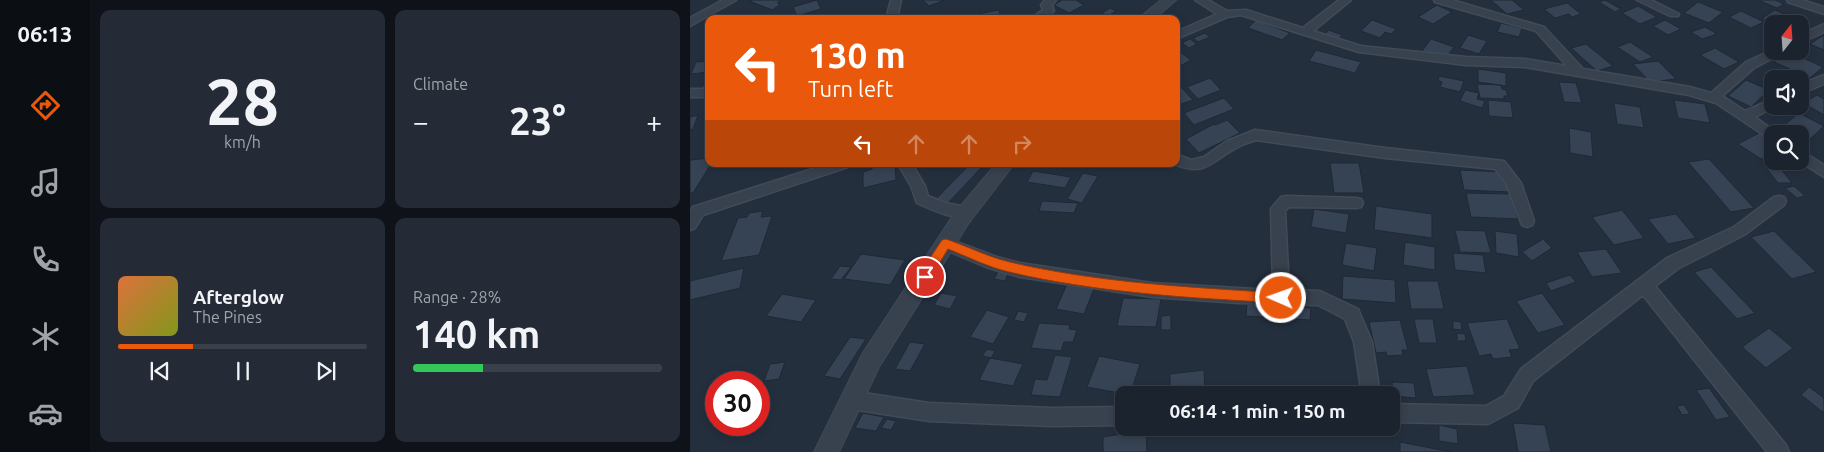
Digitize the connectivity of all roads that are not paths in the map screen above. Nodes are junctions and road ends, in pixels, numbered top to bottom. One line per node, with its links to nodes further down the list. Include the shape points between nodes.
1 (731, 0): 16 (street)
2 (896, 0): 13 (street)
3 (1051, 0): 14 (street, via 1046,5 1049,11)
4 (1169, 0): 15 (street)
5 (1200, 0): 11 (street)
6 (1346, 0): 18 (street)
7 (1439, 0): 22 (street, via 1540,29)
8 (1642, 0): 12 (street)
9 (1792, 0): 10 (street)
10 (1824, 11)
11 (1225, 14): 18 (street, via 1242,12); 19 (street)
12 (1674, 14)
13 (892, 15)
14 (1042, 15)
15 (1150, 15)
16 (690, 22)
17 (1824, 27): 20 (street)
18 (1305, 32): 22 (street, via 1359,48 1409,56 1525,62)
19 (1180, 34)
20 (1809, 35)
21 (1764, 58): 27 (street, via 1750,65)
22 (1578, 71): 27 (street)
23 (1824, 78): 24 (street)
24 (1809, 86)
25 (690, 93): 26 (street)
26 (705, 93)
27 (1714, 97): 29 (street)
28 (1764, 107): 29 (street)
29 (1745, 116): 30 (street)
30 (1764, 129)
31 (1180, 161): 41 (street, via 1190,165 1208,161 1232,144 1255,135 1385,153 1499,164 1513,180)
32 (1809, 161): 36 (street)
33 (833, 167): 39 (street)
34 (907, 167): 40 (street, via 922,199 942,208)
35 (1002, 167): 40 (street)
36 (1824, 172)
37 (1779, 201): 44 (street, via 1739,231 1673,262)
38 (1356, 203): 45 (street, via 1286,201 1278,210)
39 (694, 211): 42 (street)
40 (967, 212): 43 (street)
41 (1527, 221)
42 (690, 224)
43 (946, 244): 45 (street, via 1012,268 1074,279 1152,290); 47 (street, via 871,360)
44 (1644, 285): 48 (street, via 1527,376 1511,402 1488,415); 51 (street)
45 (1281, 298): 46 (street, via 1320,298 1352,314 1363,342)
46 (1370, 386)
47 (851, 400): 49 (street, via 929,412); 50 (street)
48 (1400, 413)
49 (1115, 416)
50 (826, 452)
51 (1779, 452)

